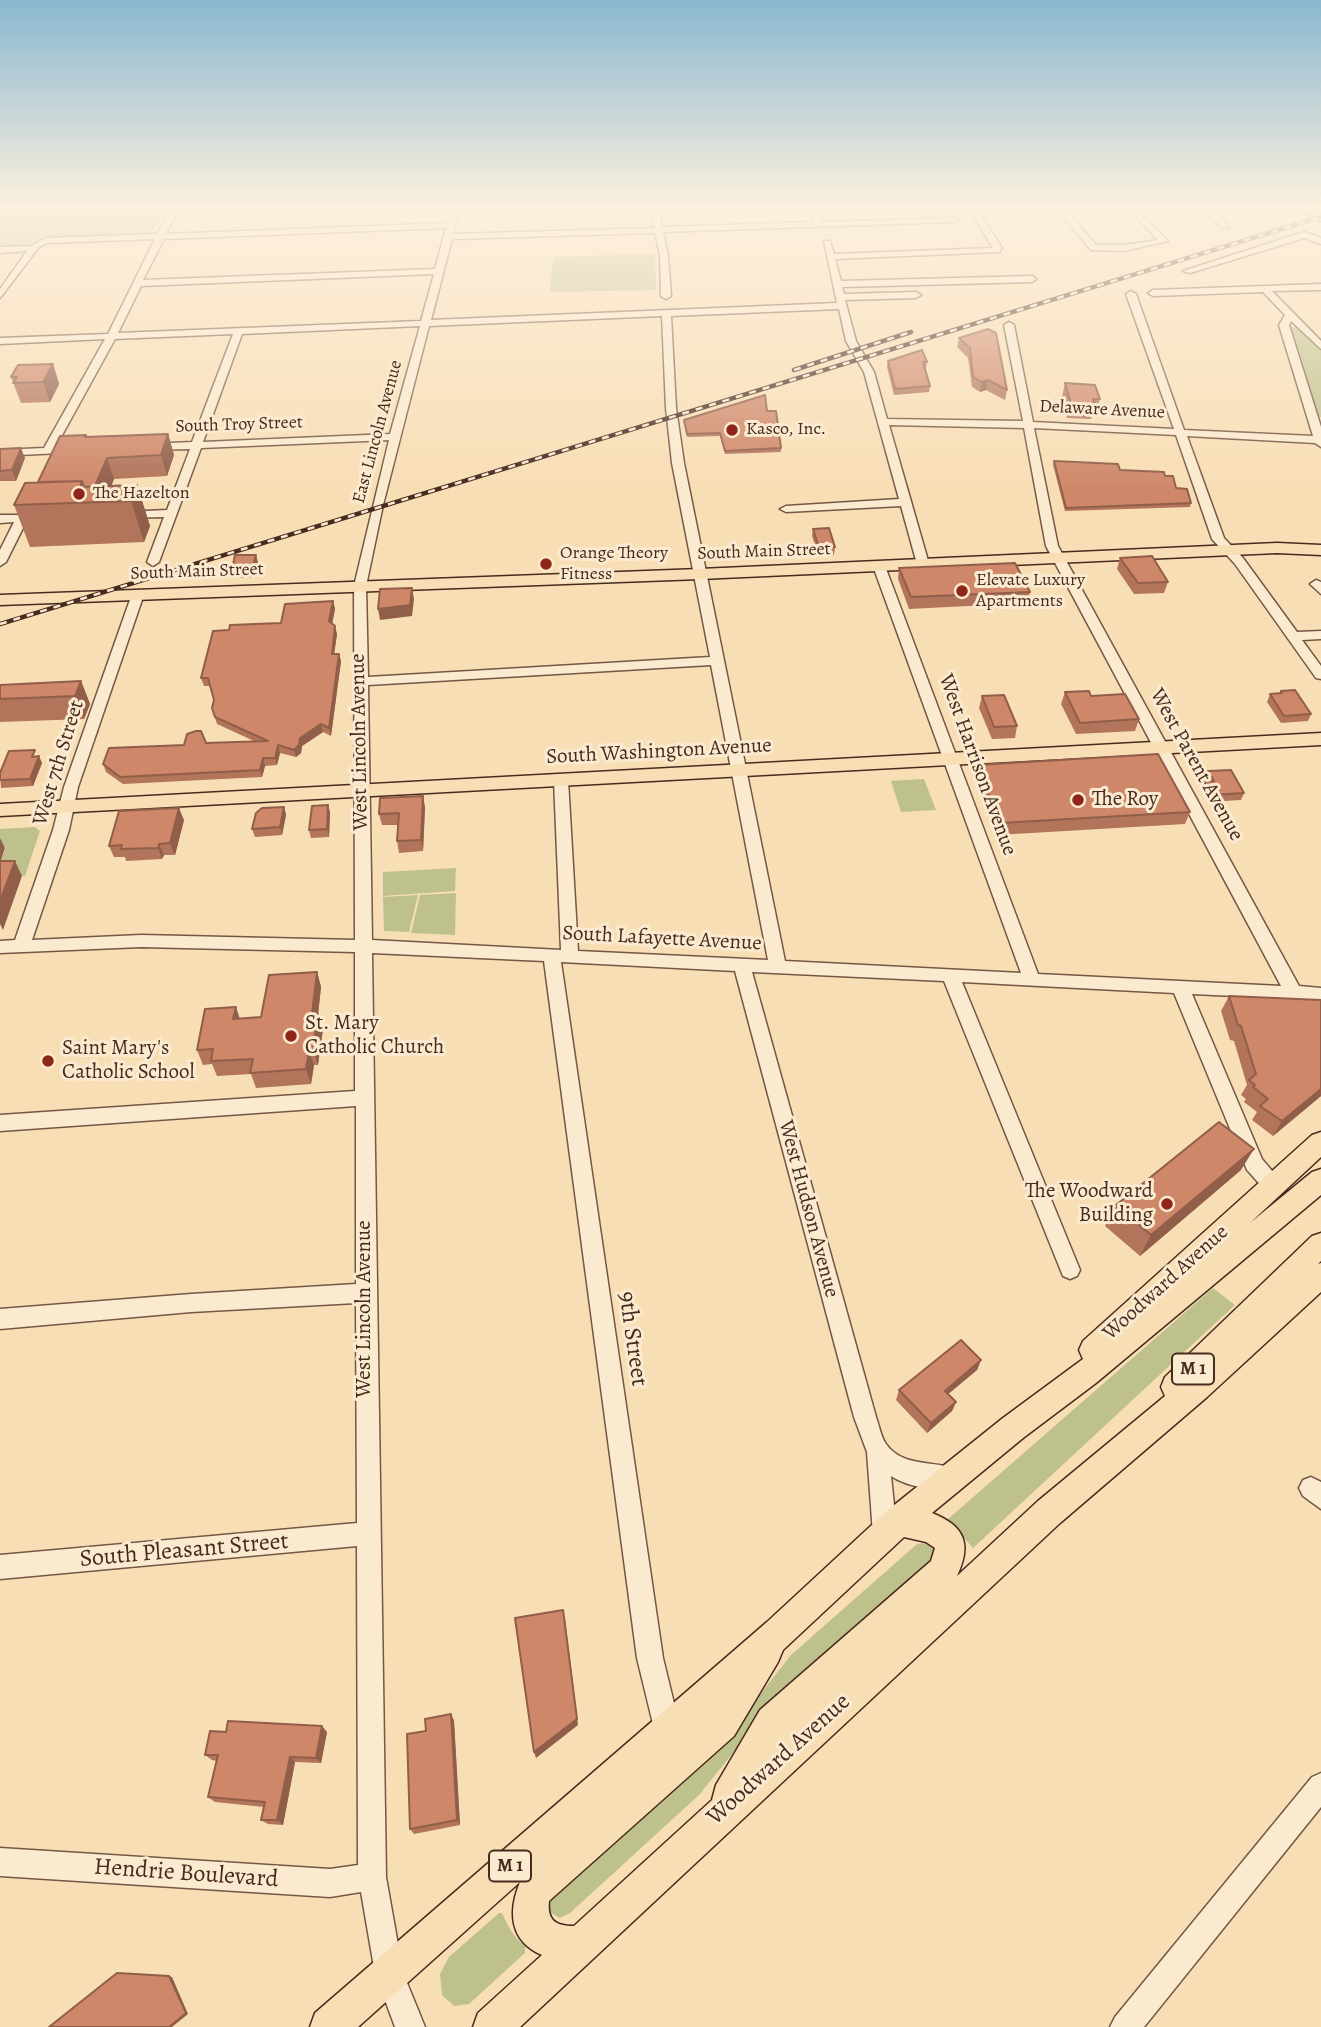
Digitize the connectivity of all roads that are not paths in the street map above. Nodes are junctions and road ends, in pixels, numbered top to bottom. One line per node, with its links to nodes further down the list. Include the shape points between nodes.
1 (841, 301): 16 (street, via 851,341 867,368)
2 (129, 302): 12 (street)
3 (431, 302): 9 (street, East Lincoln Avenue)
4 (832, 302): 7 (street)
5 (1134, 302): 18 (street)
6 (1276, 302): 8 (street)
7 (666, 312): 9 (street); 43 (street, via 674,435)
8 (1289, 315): 14 (street); 15 (street, via 1283,325)
9 (425, 322): 11 (street); 19 (street, East Lincoln Avenue)
10 (1009, 325): 17 (street, West Parent Avenue)
11 (239, 330): 12 (street); 21 (street)
12 (112, 336): 13 (street); 25 (street)
13 (0, 341)
14 (1321, 346)
15 (1317, 419): 20 (street)
16 (883, 422): 17 (street, Delaware Avenue); 27 (street)
17 (1029, 424): 18 (street, Delaware Avenue); 38 (street, West Parent Avenue)
18 (1180, 431): 20 (street, Delaware Avenue); 36 (street, via 1218,539)
19 (395, 437): 21 (street, South Troy Street); 44 (street, East Lincoln Avenue)
20 (1320, 442)
21 (195, 445): 22 (street, South Troy Street); 29 (street)
22 (144, 447)
23 (92, 449): 25 (street)
24 (0, 453): 25 (street)
25 (51, 453)
26 (30, 502): 33 (street)
27 (904, 502): 28 (street); 41 (street)
28 (786, 509)
29 (171, 513): 30 (street); 40 (street)
30 (109, 515)
31 (50, 518): 33 (street)
32 (0, 519): 33 (street)
33 (22, 519): 39 (street)
34 (1321, 542): 35 (main road, South Main Street)
35 (1277, 548): 36 (main road, South Main Street); 37 (main road, South Main Street)
36 (1228, 550): 38 (main road, South Main Street); 48 (street)
37 (1321, 550)
38 (1058, 558): 41 (main road, South Main Street); 53 (street, West Parent Avenue)
39 (0, 562)
40 (153, 562)
41 (923, 564): 42 (main road, South Main Street)
42 (879, 566): 43 (main road, South Main Street); 54 (street, West Harrison Avenue)
43 (700, 574): 44 (main road, South Main Street); 49 (street)
44 (360, 586): 45 (main road, South Main Street); 51 (street, West Lincoln Avenue)
45 (138, 594): 46 (main road, South Main Street); 58 (street, West 7th Street, via 98,693)
46 (0, 600)
47 (1321, 635): 48 (street)
48 (1293, 636): 50 (street)
49 (719, 662): 51 (street); 55 (street)
50 (1321, 675)
51 (359, 681): 57 (street, West Lincoln Avenue)
52 (1321, 739): 53 (main road, South Washington Avenue)
53 (1160, 748): 54 (main road, South Washington Avenue); 69 (street, West Parent Avenue)
54 (950, 760): 55 (main road, South Washington Avenue); 67 (street, West Harrison Avenue)
55 (740, 770): 56 (main road, South Washington Avenue); 65 (street)
56 (561, 780): 57 (main road, South Washington Avenue); 63 (street, 9th Street)
57 (362, 790): 58 (main road, South Washington Avenue); 61 (street, West Lincoln Avenue)
58 (68, 806): 59 (main road, South Washington Avenue); 60 (street, West 7th Street)
59 (0, 810)
60 (22, 945): 61 (street, South Lafayette Avenue, via 141,941); 62 (street, South Lafayette Avenue)
61 (362, 946): 63 (street, South Lafayette Avenue); 71 (street, West Lincoln Avenue)
62 (0, 947)
63 (561, 956): 64 (street, South Lafayette Avenue); 89 (street, 9th Street, via 650,1658)
64 (743, 965): 65 (street, South Lafayette Avenue); 82 (street, West Hudson Avenue)
65 (778, 967): 66 (street, South Lafayette Avenue)
66 (950, 975): 67 (street, South Lafayette Avenue); 77 (street)
67 (1032, 979): 68 (street, South Lafayette Avenue)
68 (1181, 987): 69 (street, South Lafayette Avenue); 75 (street, via 1254,1164)
69 (1294, 993): 70 (street, South Lafayette Avenue)
70 (1321, 994)
71 (364, 1098): 72 (street); 79 (street, West Lincoln Avenue)
72 (0, 1123)
73 (1321, 1142): 75 (main road, Woodward Avenue)
74 (1321, 1180): 81 (main road, Woodward Avenue / M 1, via 1097,1365)
75 (1274, 1185): 81 (main road, Woodward Avenue)
76 (1321, 1244): 84 (main road, Woodward Avenue / M 1)
77 (1070, 1270)
78 (1321, 1275): 84 (main road, Woodward Avenue)
79 (365, 1293): 80 (street); 86 (street, West Lincoln Avenue)
80 (0, 1319)
81 (1013, 1428): 83 (main road, Woodward Avenue / M 1)
82 (878, 1452): 83 (street, via 906,1473); 85 (street, West Hudson Avenue)
83 (951, 1478): 85 (main road, Woodward Avenue / M 1)
84 (1067, 1496): 91 (main road, Woodward Avenue / M 1)
85 (892, 1527): 88 (main road, Woodward Avenue / M 1); 91 (main road, via 921,1524 937,1529 952,1548 951,1559 942,1572 772,1722)
86 (367, 1533): 87 (street, South Pleasant Street); 93 (street, West Lincoln Avenue)
87 (0, 1567)
88 (778, 1633): 89 (main road, M 1); 94 (main road, via 722,1724 535,1890 530,1917 537,1932 551,1942)
89 (667, 1728): 95 (main road, M 1)
90 (1321, 1786): 99 (street)
91 (716, 1818): 94 (main road, Woodward Avenue / M 1)
92 (0, 1862): 93 (street, Hendrie Boulevard, via 330,1883)
93 (372, 1877): 95 (street, West Lincoln Avenue)
94 (579, 1945): 98 (main road, Woodward Avenue / M 1)
95 (389, 1973): 96 (main road, M 1); 97 (street, West Lincoln Avenue)
96 (329, 2027)
97 (410, 2027)
98 (492, 2027)
99 (1125, 2027)

